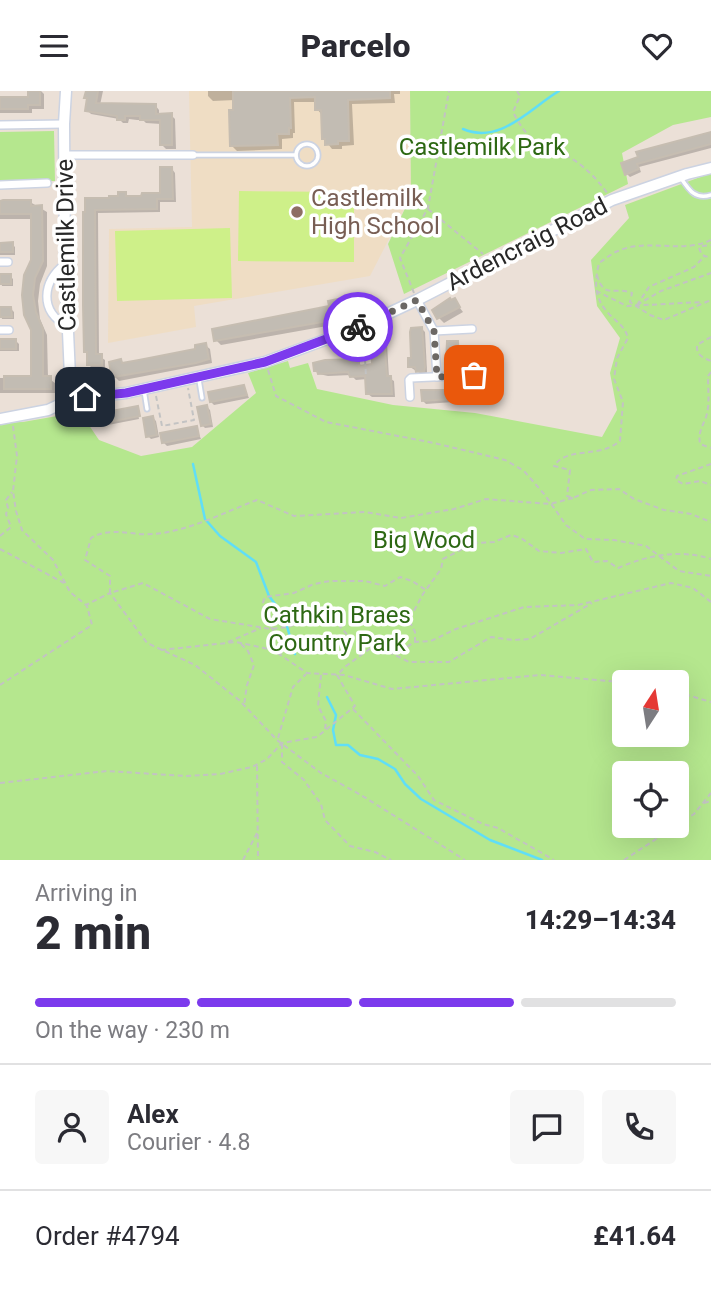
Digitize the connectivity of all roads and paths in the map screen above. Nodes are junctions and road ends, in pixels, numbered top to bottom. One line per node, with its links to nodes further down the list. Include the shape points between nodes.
1 (66, 91): 4 (street, Castlemilk Drive)
2 (449, 91): 15 (path)
3 (517, 91): 14 (path, via 520,96 513,112 523,131 595,176)
4 (64, 124): 5 (street); 6 (street, Castlemilk Drive)
5 (0, 125)
6 (65, 155): 7 (street); 22 (street, Castlemilk Drive)
7 (193, 155): 8 (lane)
8 (296, 155): 8 (lane, via 299,147 307,144 315,147 318,155 315,163 307,166 299,163)
9 (711, 169): 10 (street, Ardencraig Road)
10 (680, 177): 13 (lane, via 695,195); 14 (street, Ardencraig Road)
11 (47, 183): 12 (street)
12 (0, 185)
13 (711, 195)
14 (612, 200): 21 (street, Ardencraig Road)
15 (428, 208): 21 (path); 26 (path, via 400,258)
16 (711, 240): 18 (path)
17 (711, 245): 18 (path)
18 (698, 247): 19 (path); 23 (path, via 654,245 619,250 599,263)
19 (705, 256): 20 (path); 29 (path, via 694,267 649,287)
20 (711, 258)
21 (492, 262): 26 (street, Ardencraig Road)
22 (65, 264): 30 (street, Castlemilk Drive); 30 (street, via 54,272 47,295 54,319)
23 (596, 274): 25 (path); 29 (path, via 600,287 632,293 629,301)
24 (711, 274): 29 (path, via 661,291)
25 (595, 291): 29 (path); 54 (path, via 628,338 617,358 614,379 623,402 621,432 620,441 611,449 558,460 554,466 570,470 567,496)
26 (417, 300): 31 (street, Ardencraig Road); 33 (street)
27 (711, 302): 28 (path)
28 (706, 303): 29 (path); 29 (path, via 664,320)
29 (636, 306)
30 (67, 326): 46 (street, Castlemilk Drive)
31 (357, 328): 36 (street, Ardencraig Road); 39 (path)
32 (472, 329): 33 (street)
33 (434, 331): 41 (street)
34 (711, 337): 35 (path, via 696,349)
35 (711, 361)
36 (265, 362): 40 (street, Ardencraig Road); 55 (path, via 276,396 326,422 505,460 524,471)
37 (711, 372): 50 (path, via 706,418 699,435 700,444)
38 (474, 375): 41 (street)
39 (366, 376)
40 (198, 377): 42 (street, Ardencraig Road); 45 (lane)
41 (437, 377): 44 (street, via 409,380)
42 (186, 380): 43 (street, Ardencraig Road); 43 (path, via 194,420 173,424 162,426)
43 (149, 387): 46 (street, Ardencraig Road); 47 (lane)
44 (410, 397)
45 (202, 398)
46 (71, 399): 48 (street, Ardencraig Road)
47 (147, 409)
48 (12, 418): 49 (street, Ardencraig Road); 53 (path, via 17,456)
49 (0, 419)
50 (711, 448)
51 (711, 464): 52 (path, via 676,479 683,484 700,481)
52 (711, 485)
53 (13, 491): 57 (path, via 6,500 11,527); 62 (path, via 22,530 52,560)
54 (573, 498): 55 (path); 56 (path, via 591,490 619,489 664,510)
55 (550, 504): 59 (path, via 565,525 585,539 646,546); 64 (path, via 486,499 401,518 365,512 294,516 257,500 187,527 154,534 103,531 91,538 85,560 110,576)
56 (711, 522)
57 (0, 536)
58 (0, 548): 62 (path)
59 (659, 556): 60 (path, via 684,552); 61 (path, via 679,571); 63 (path, via 618,568 607,561 593,562 586,549 539,551 511,535 474,543 443,559)
60 (711, 559)
61 (711, 576)
62 (65, 584): 67 (path)
63 (427, 591): 68 (path, via 400,577 385,586 330,581 265,597 262,605); 73 (path, via 409,620)
64 (109, 594): 67 (path); 69 (path, via 143,583 210,619); 77 (path, via 147,643)
65 (596, 600): 66 (path, via 671,583 693,588); 73 (path, via 524,607 431,641); 76 (path, via 530,639 491,636 449,662 409,662)
66 (711, 603)
67 (86, 605): 83 (path, via 92,625)
68 (271, 618): 70 (path); 71 (path)
69 (262, 627): 71 (path); 72 (path)
70 (288, 627): 71 (path); 75 (path, via 314,618 339,625 349,637)
71 (271, 629): 78 (path, via 281,642)
72 (227, 642): 74 (path); 77 (path)
73 (414, 642): 76 (path, via 407,647)
74 (240, 643): 78 (path); 86 (path, via 254,664)
75 (376, 645): 76 (path); 81 (path)
76 (380, 647)
77 (160, 650): 86 (path, via 195,665)
78 (281, 655): 79 (path)
79 (307, 673): 80 (path); 89 (path, via 293,687)
80 (321, 674): 81 (path); 88 (path, via 318,706 326,721)
81 (337, 675): 82 (path, via 392,689 540,675); 87 (path, via 355,706)
82 (612, 681)
83 (0, 685)
84 (690, 696): 85 (path)
85 (711, 702)
86 (244, 705): 89 (path)
87 (352, 708): 88 (path); 103 (path, via 418,776 434,800 498,828)
88 (324, 732): 90 (path)
89 (277, 740): 90 (path)
90 (282, 743): 91 (path); 101 (path, via 282,762 304,780 335,832 350,846); 102 (path, via 321,773)
91 (257, 765): 92 (path, via 220,775 107,771); 97 (path)
92 (0, 783)
93 (711, 793): 95 (path)
94 (711, 801): 95 (path)
95 (703, 803): 96 (path)
96 (689, 818)
97 (257, 831): 99 (path); 100 (path)
98 (658, 838): 104 (path)
99 (243, 860)
100 (258, 860)
101 (391, 860)
102 (465, 860)
103 (554, 860)
104 (624, 860)

